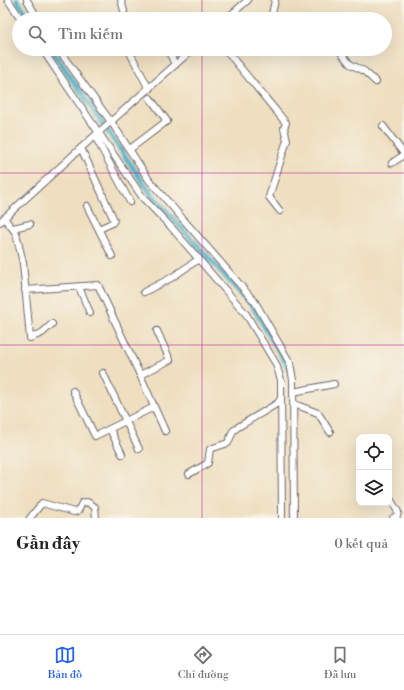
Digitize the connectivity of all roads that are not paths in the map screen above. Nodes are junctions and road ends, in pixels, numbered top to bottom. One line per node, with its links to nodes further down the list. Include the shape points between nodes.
1 (8, 0): 7 (street)
2 (27, 0): 8 (street)
3 (122, 0): 6 (street)
4 (248, 0): 9 (street)
5 (275, 0): 10 (street)
6 (124, 11)
7 (17, 12)
8 (34, 12)
9 (234, 12)
10 (272, 12)
11 (47, 56): 24 (street)
12 (63, 56): 22 (street)
13 (132, 56): 20 (street)
14 (171, 56): 18 (street)
15 (185, 56): 18 (street)
16 (231, 56): 31 (street, via 286,123 284,128 287,140 269,197)
17 (344, 56): 19 (street, via 350,64 364,71)
18 (175, 65): 20 (street)
19 (376, 82)
20 (148, 89): 22 (street)
21 (150, 98): 26 (street, via 167,121)
22 (110, 122): 24 (street); 26 (street)
23 (383, 126): 27 (street)
24 (99, 132): 25 (street); 29 (street); 37 (street, via 143,198)
25 (81, 148): 32 (street); 35 (street, via 114,220)
26 (130, 150): 48 (street, via 160,193 255,302 290,363)
27 (404, 155): 28 (street)
28 (392, 163)
29 (130, 202)
30 (87, 206): 35 (street)
31 (280, 211)
32 (2, 220): 34 (street)
33 (30, 224): 34 (street)
34 (13, 228): 39 (street, via 18,237 23,262)
35 (99, 229): 36 (street)
36 (112, 256)
37 (199, 259): 40 (street); 49 (street, via 246,314 276,364 281,375)
38 (79, 287): 39 (street); 41 (street); 45 (street, via 98,285)
39 (25, 290): 42 (street, via 30,338 42,333)
40 (144, 292)
41 (90, 313)
42 (52, 324)
43 (157, 331): 45 (street, via 170,360)
44 (103, 373): 52 (street)
45 (140, 374): 51 (street)
46 (334, 384): 48 (street)
47 (73, 390): 53 (street, via 95,436)
48 (293, 392): 50 (street)
49 (281, 398): 58 (street, via 278,403 233,431 228,443 210,449 208,463); 62 (street)
50 (294, 404): 55 (street, via 318,412); 63 (street)
51 (154, 407): 52 (street); 54 (street)
52 (126, 421): 53 (street); 56 (street)
53 (110, 429): 57 (street)
54 (165, 431)
55 (330, 432)
56 (139, 449)
57 (122, 454)
58 (189, 474)
59 (392, 502): 64 (street, via 398,512)
60 (30, 518): 61 (street, via 44,503 74,512 78,511 82,503 87,502 95,507)
61 (96, 518)
62 (282, 518)
63 (294, 518)
64 (393, 518)

